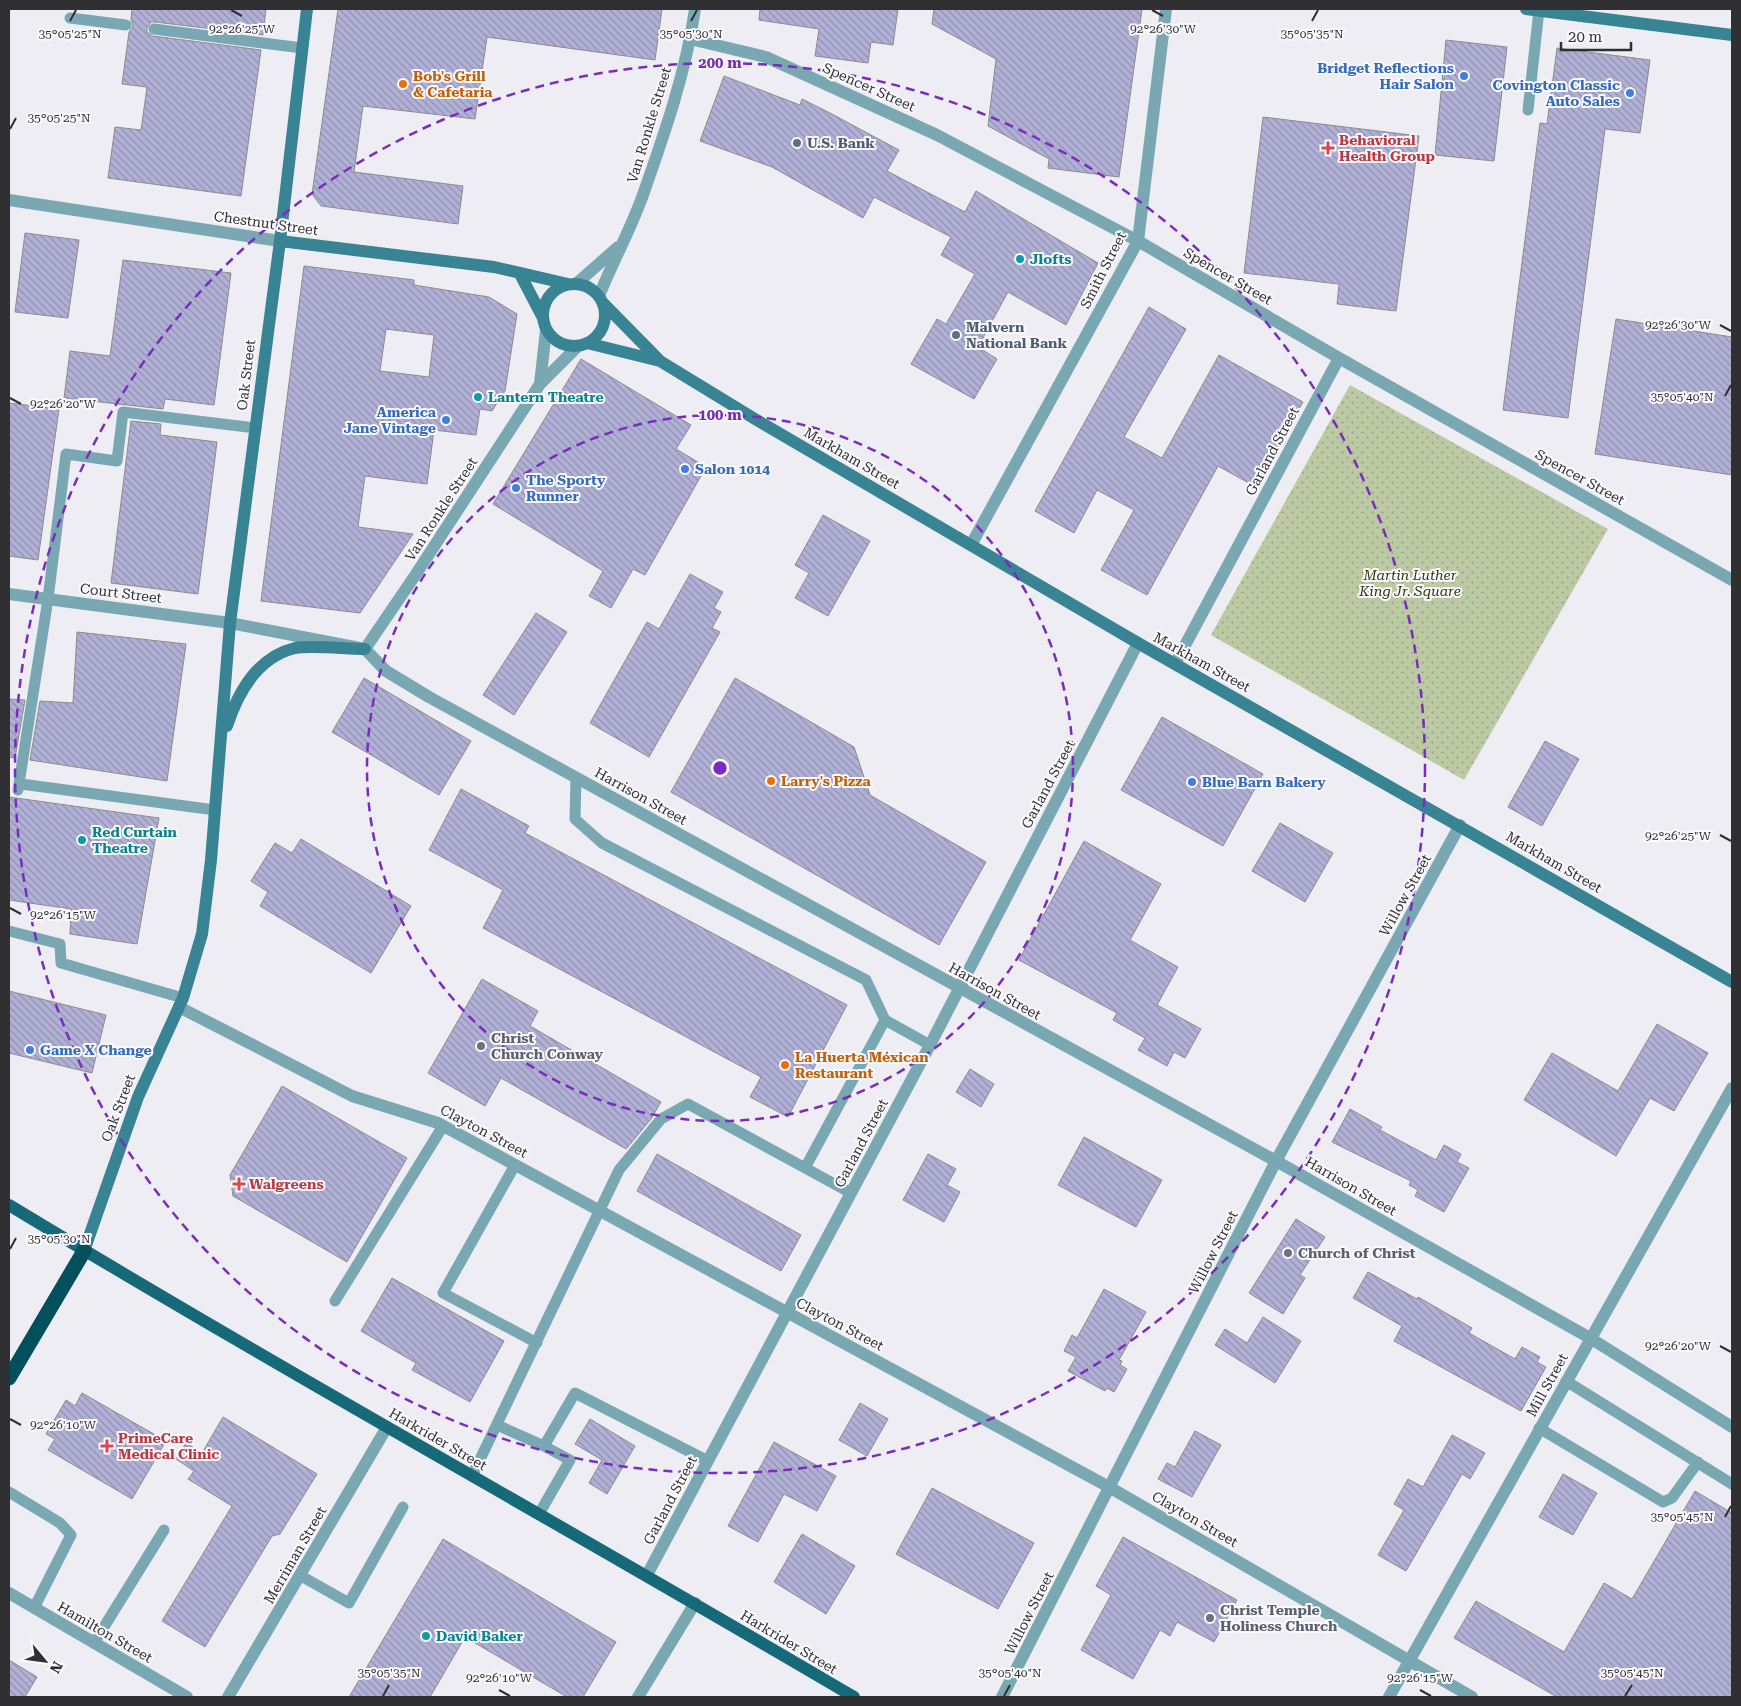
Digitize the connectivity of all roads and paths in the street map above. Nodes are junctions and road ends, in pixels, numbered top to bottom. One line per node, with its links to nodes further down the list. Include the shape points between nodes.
1 (306, 9): 10 (street, Oak Street)
2 (695, 9): 9 (street, Van Ronkle Street)
3 (1166, 9): 13 (street, Smith Street)
4 (1533, 10): 8 (street); 11 (lane)
5 (70, 18): 6 (lane)
6 (126, 25)
7 (154, 29): 10 (lane)
8 (1732, 35)
9 (690, 39): 13 (street, Spencer Street, via 766,57 937,135); 15 (street, Van Ronkle Street, via 670,116 644,192)
10 (302, 48): 14 (street, Oak Street)
11 (1528, 110)
12 (9, 200): 14 (street, Chestnut Street)
13 (1138, 240): 21 (street, Spencer Street); 25 (street, Smith Street)
14 (280, 241): 16 (street, Chestnut Street, via 494,267); 24 (street, Oak Street)
15 (620, 246): 17 (street, Van Ronkle Street); 18 (street, Van Ronkle Street)
16 (520, 274): 17 (street, Chestnut Street); 19 (street)
17 (572, 284): 18 (street, via 584,285); 19 (street, via 559,287 546,300)
18 (601, 299): 20 (street, via 604,321 595,338); 22 (street, Markham Street)
19 (544, 324): 20 (street, via 560,343); 23 (street, Van Ronkle Street)
20 (582, 345): 22 (street, Markham Street); 23 (street, Van Ronkle Street)
21 (1339, 358): 26 (street, Spencer Street); 32 (street, Garland Street)
22 (660, 361): 25 (street, Markham Street)
23 (540, 384): 31 (street, Van Ronkle Street)
24 (256, 428): 28 (lane, via 123,412 117,462 66,454); 29 (street, Oak Street)
25 (971, 545): 30 (street, Markham Street)
26 (1732, 580)
27 (9, 594): 28 (street, Court Street)
28 (48, 599): 29 (street, Court Street); 35 (lane, via 19,787)
29 (230, 622): 31 (street); 33 (street, Oak Street)
30 (1138, 643): 32 (street, Markham Street); 39 (street, Garland Street)
31 (364, 649): 33 (street, Oak Street, via 296,648 278,654 261,667 234,702); 34 (street, Harrison Street, via 386,671 415,689)
32 (1175, 664): 36 (street, Markham Street)
33 (220, 745): 35 (street, Oak Street)
34 (576, 777): 39 (street, Harrison Street); 41 (lane, via 575,819 602,843 866,980)
35 (215, 810): 40 (street, Oak Street, via 202,934)
36 (1460, 825): 38 (street, Markham Street); 45 (street, Willow Street)
37 (9, 931): 40 (lane, via 60,944 61,963)
38 (1732, 982)
39 (958, 988): 42 (street, Garland Street); 45 (street, Harrison Street)
40 (181, 1002): 44 (street, Clayton Street, via 352,1096 433,1120); 51 (street, Oak Street, via 138,1097)
41 (885, 1020): 42 (lane); 47 (lane)
42 (930, 1045): 48 (street, Garland Street)
43 (1732, 1088): 54 (street, Mill Street)
44 (443, 1126): 46 (street, Clayton Street); 52 (lane)
45 (1276, 1161): 54 (street, Harrison Street); 67 (street, Willow Street)
46 (515, 1165): 50 (street, Clayton Street); 55 (lane, via 443,1293)
47 (805, 1168): 48 (lane); 50 (lane, via 688,1104 661,1120 619,1170)
48 (851, 1194): 53 (street, Garland Street)
49 (9, 1205): 51 (main road, Harkrider Street)
50 (601, 1211): 53 (street, Clayton Street); 55 (lane)
51 (84, 1251): 56 (highway, Oak Street); 59 (main road, Harkrider Street)
52 (335, 1301)
53 (786, 1312): 63 (street, Garland Street); 67 (street, Clayton Street)
54 (1590, 1338): 57 (street, Mill Street); 60 (street, Harrison Street)
55 (536, 1343): 58 (lane)
56 (9, 1378)
57 (1566, 1381): 61 (street, Mill Street); 64 (lane)
58 (497, 1425): 62 (lane); 65 (lane)
59 (387, 1427): 65 (main road, Harkrider Street); 73 (street, Merriman Street)
60 (1732, 1427)
61 (1540, 1428): 64 (lane, via 1663,1502 1672,1498); 78 (street, Mill Street)
62 (544, 1446): 63 (lane, via 575,1393); 70 (lane, via 570,1460)
63 (708, 1461): 72 (street, Garland Street)
64 (1698, 1462): 66 (lane)
65 (472, 1476): 70 (main road, Harkrider Street)
66 (1732, 1484)
67 (1109, 1487): 78 (street, Clayton Street); 83 (street, Willow Street)
68 (9, 1492): 76 (lane, via 60,1523 71,1534)
69 (403, 1507): 73 (lane, via 349,1603)
70 (539, 1514): 72 (main road, Harkrider Street)
71 (164, 1530): 77 (lane)
72 (647, 1575): 75 (main road, Harkrider Street)
73 (301, 1576): 80 (street, Merriman Street)
74 (9, 1593): 76 (street, Hamilton Street)
75 (695, 1603): 81 (street); 82 (main road, Harkrider Street)
76 (34, 1608): 77 (street, Hamilton Street)
77 (94, 1643): 79 (street, Hamilton Street)
78 (1410, 1660): 84 (street, Mill Street); 85 (street, Clayton Street)
79 (187, 1697)
80 (228, 1697)
81 (638, 1697)
82 (854, 1697)
83 (1002, 1697)
84 (1389, 1697)
85 (1472, 1697)

